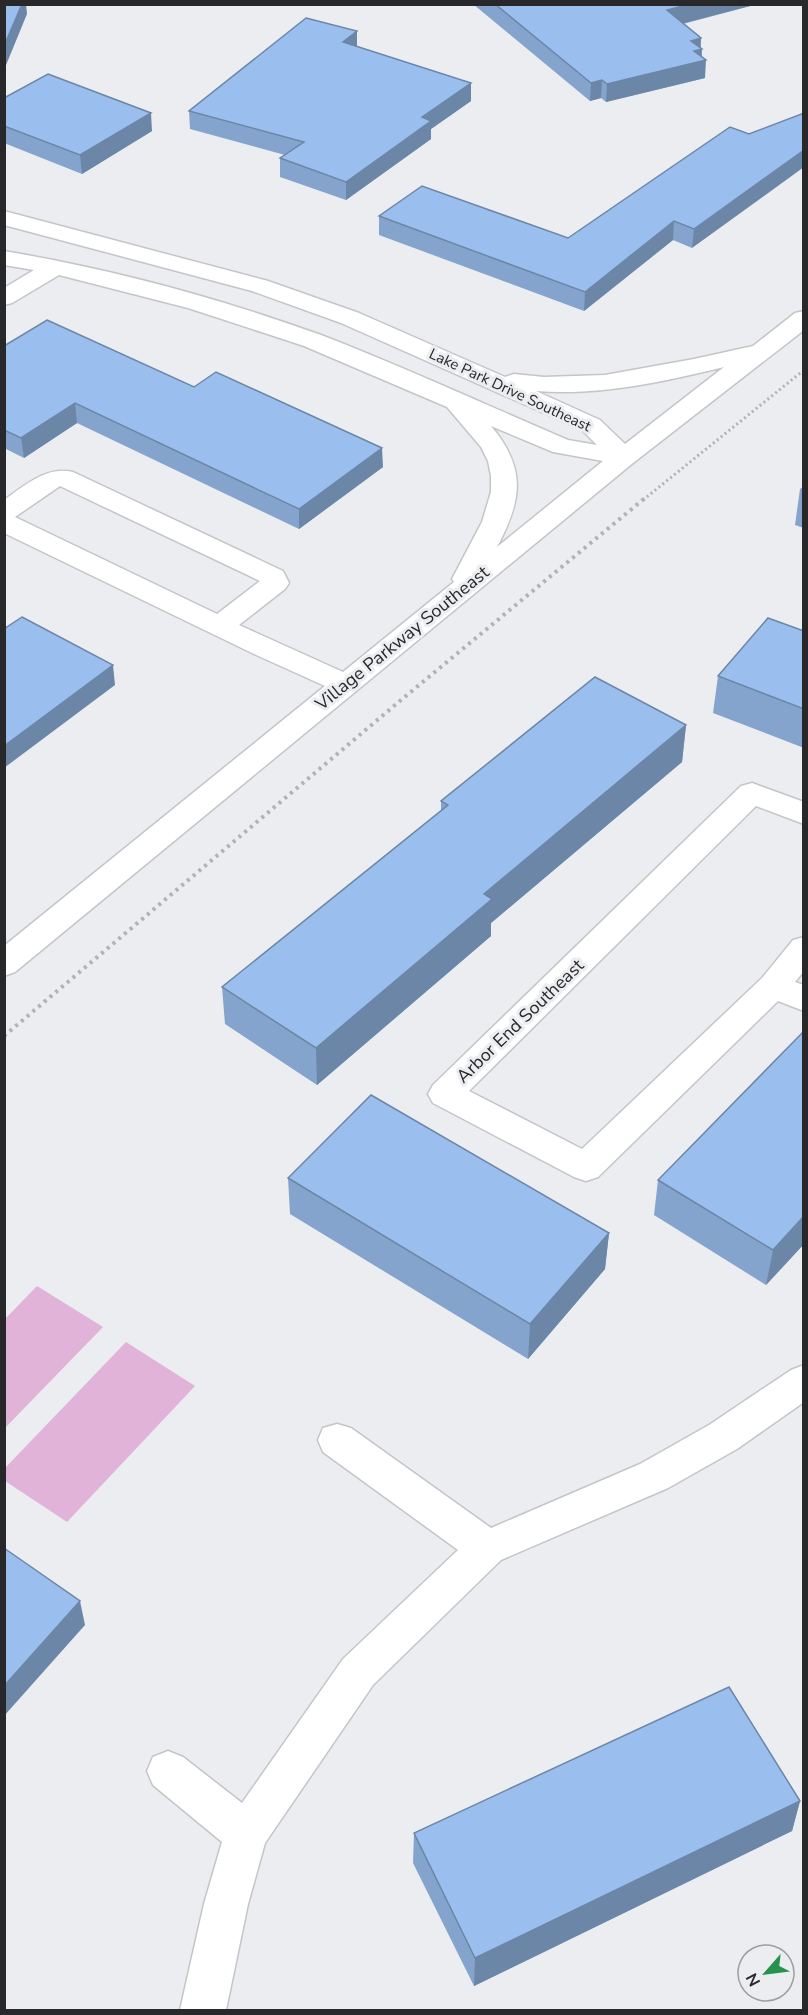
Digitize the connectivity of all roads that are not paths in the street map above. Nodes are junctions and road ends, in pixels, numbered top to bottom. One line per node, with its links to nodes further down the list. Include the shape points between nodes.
1 (4, 218): 7 (street, Lake Park Drive Southeast, via 260,286 350,318)
2 (4, 258): 3 (street, Lake Park Drive Southeast)
3 (56, 267): 4 (street); 8 (street, Lake Park Drive Southeast, via 256,322 313,341)
4 (4, 298)
5 (804, 318): 6 (street, Village Parkway Southeast)
6 (764, 350): 7 (street, via 605,382 561,385); 9 (street, Village Parkway Southeast)
7 (491, 380): 9 (street, Lake Park Drive Southeast, via 591,425)
8 (453, 399): 9 (street, Lake Park Drive Southeast, via 562,447); 12 (street, via 488,440 500,460 506,484 500,513)
9 (624, 458): 12 (street, Village Parkway Southeast)
10 (4, 512): 13 (street, via 53,479 64,478 273,577 275,583)
11 (4, 522): 13 (street)
12 (460, 591): 14 (street, Village Parkway Southeast)
13 (220, 626): 14 (street)
14 (345, 684): 17 (street, Village Parkway Southeast)
15 (804, 814): 18 (street, Arbor End Southeast, via 752,793 445,1094 586,1167)
16 (804, 948): 18 (street, Arbor End Southeast)
17 (4, 964)
18 (774, 986): 19 (street)
19 (804, 999)
20 (804, 1381): 22 (street, via 723,1437 654,1476)
21 (337, 1440): 22 (street)
22 (487, 1548): 24 (street, via 358,1672)
23 (168, 1772): 24 (street)
24 (246, 1834): 25 (street, via 225,1904)
25 (203, 2010)

